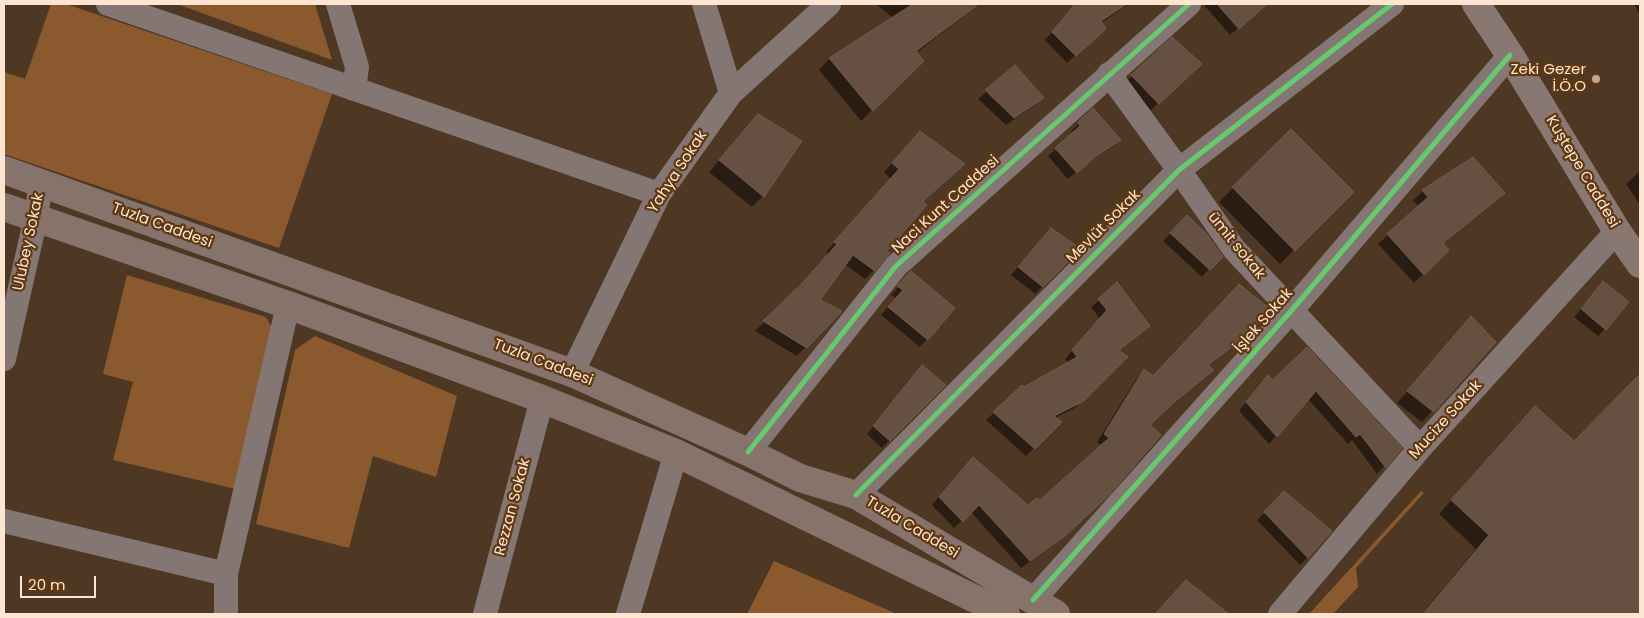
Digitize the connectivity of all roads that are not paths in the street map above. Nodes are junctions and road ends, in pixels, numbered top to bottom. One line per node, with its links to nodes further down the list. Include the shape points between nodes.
1 (108, 4): 10 (street)
2 (338, 4): 10 (street, via 357,67)
3 (704, 4): 11 (street)
4 (829, 4): 11 (street, Yahya Sokak)
5 (1189, 4): 9 (street, Naci Kunt Caddesi)
6 (1392, 4): 13 (street, Mevlüt Sokak)
7 (1476, 4): 8 (street, Kuştepe Caddesi)
8 (1510, 55): 18 (street, Kuştepe Caddesi); 21 (street, İşlek Sokak)
9 (1109, 74): 13 (street, ümit sokak); 26 (street, Naci Kunt Caddesi, via 896,266)
10 (354, 88): 15 (street)
11 (731, 93): 15 (street, Yahya Sokak)
12 (4, 170): 14 (main road, Tuzla Caddesi)
13 (1179, 170): 21 (street, ümit sokak, via 1234,249); 28 (street, Mevlüt Sokak)
14 (41, 183): 17 (street, Ulubey Sokak); 23 (main road, Tuzla Caddesi)
15 (659, 194): 23 (street, Yahya Sokak)
16 (4, 207): 17 (main road)
17 (36, 217): 20 (main road); 22 (street, Ulubey Sokak)
18 (1617, 231): 19 (street, Kuştepe Caddesi); 25 (street, Mucize Sokak)
19 (1640, 264)
20 (288, 304): 24 (main road); 30 (street)
21 (1291, 311): 25 (street, ümit sokak); 31 (street, İşlek Sokak)
22 (4, 359)
23 (572, 373): 26 (main road, Tuzla Caddesi)
24 (542, 399): 27 (main road); 33 (street, Rezzan Sokak)
25 (1420, 448): 37 (street, Mucize Sokak)
26 (748, 452): 28 (main road, Tuzla Caddesi, via 800,478)
27 (676, 453): 34 (street); 35 (main road)
28 (856, 494): 31 (main road, Tuzla Caddesi)
29 (4, 521): 30 (street)
30 (226, 574): 32 (street)
31 (1033, 600): 36 (main road, Tuzla Caddesi)
32 (226, 614)
33 (485, 614)
34 (628, 614)
35 (1006, 614)
36 (1056, 614)
37 (1280, 614)

